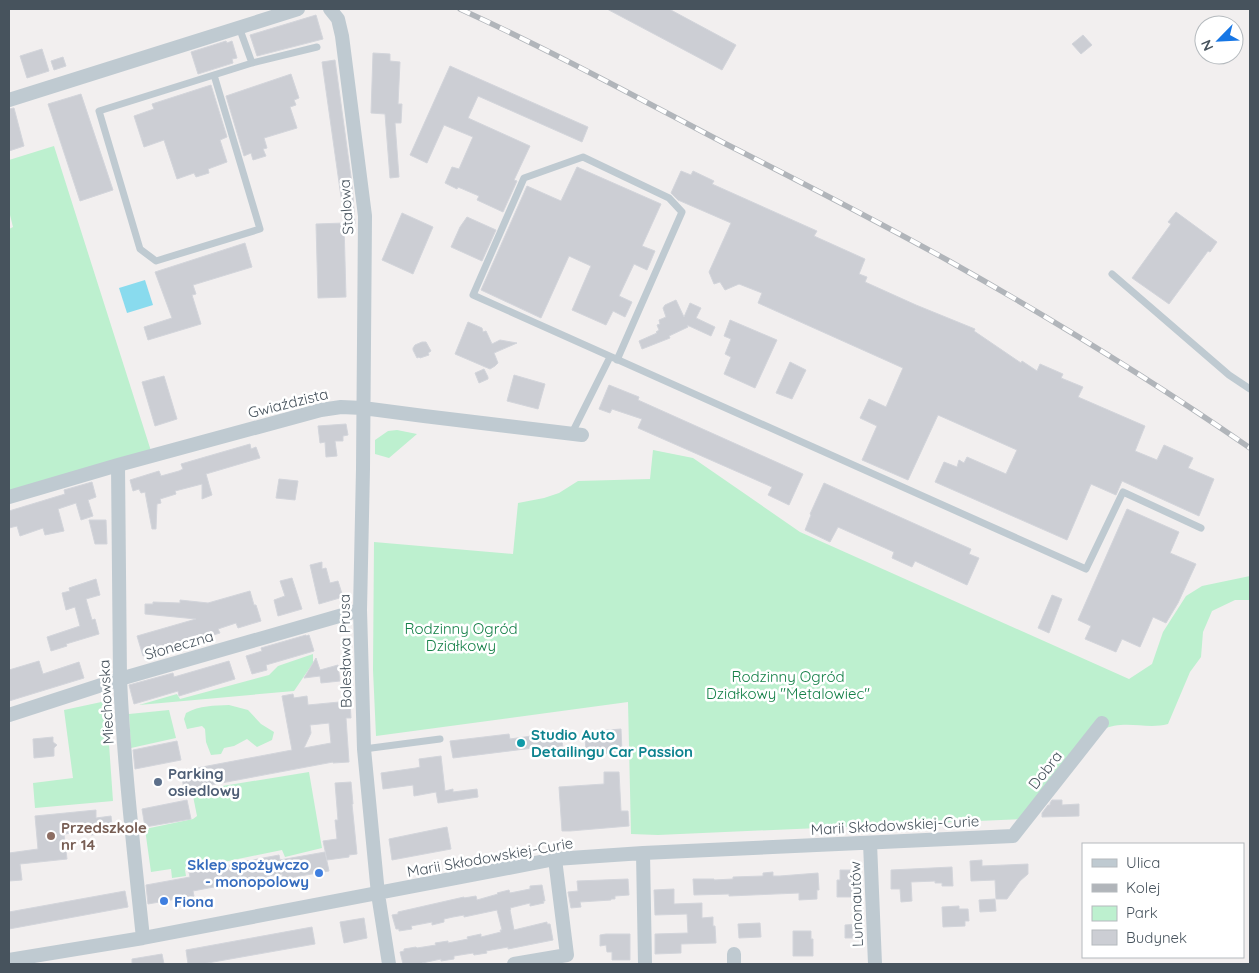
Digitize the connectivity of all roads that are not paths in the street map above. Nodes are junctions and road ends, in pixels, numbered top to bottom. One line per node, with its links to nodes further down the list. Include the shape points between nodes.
1 (298, 9): 3 (street)
2 (330, 9): 11 (street, Stalowa, via 338,19 342,36 365,216)
3 (239, 26): 5 (lane); 7 (street)
4 (317, 47): 5 (lane)
5 (252, 64): 6 (lane)
6 (214, 75): 6 (lane, via 99,111 140,250 156,261 260,229)
7 (9, 100)
8 (1112, 274): 10 (lane, via 1229,375)
9 (614, 358): 9 (lane, via 682,212 669,198 583,158 524,178 473,295); 12 (lane); 15 (lane, via 1086,569 1122,492)
10 (1250, 389)
11 (363, 408): 12 (street, Gwiaździsta); 13 (street, Gwiaździsta, via 322,410); 16 (street, Bolesława Prusa)
12 (577, 434)
13 (118, 465): 14 (street, Gwiaździsta); 17 (street, Miechowska)
14 (9, 497)
15 (1201, 528)
16 (360, 610): 17 (street, Słoneczna); 21 (street, Bolesława Prusa)
17 (120, 679): 18 (street, Słoneczna); 27 (street, Miechowska, via 127,787)
18 (9, 715)
19 (1102, 723): 22 (street, Dobra)
20 (440, 739): 21 (lane)
21 (364, 749): 26 (street, Bolesława Prusa)
22 (1013, 836): 23 (street, Marii Skłodowskiej-Curie)
23 (870, 843): 24 (street, Marii Skłodowskiej-Curie); 32 (street, Lunonautów)
24 (643, 853): 25 (street, Marii Skłodowskiej-Curie); 31 (street)
25 (556, 859): 26 (street, Marii Skłodowskiej-Curie); 30 (street, via 567,955)
26 (378, 894): 27 (street, Marii Skłodowskiej-Curie); 29 (street, Bolesława Prusa)
27 (143, 938): 28 (street, Marii Skłodowskiej-Curie)
28 (9, 960)
29 (389, 964)
30 (514, 964)
31 (645, 964)
32 (875, 964)

